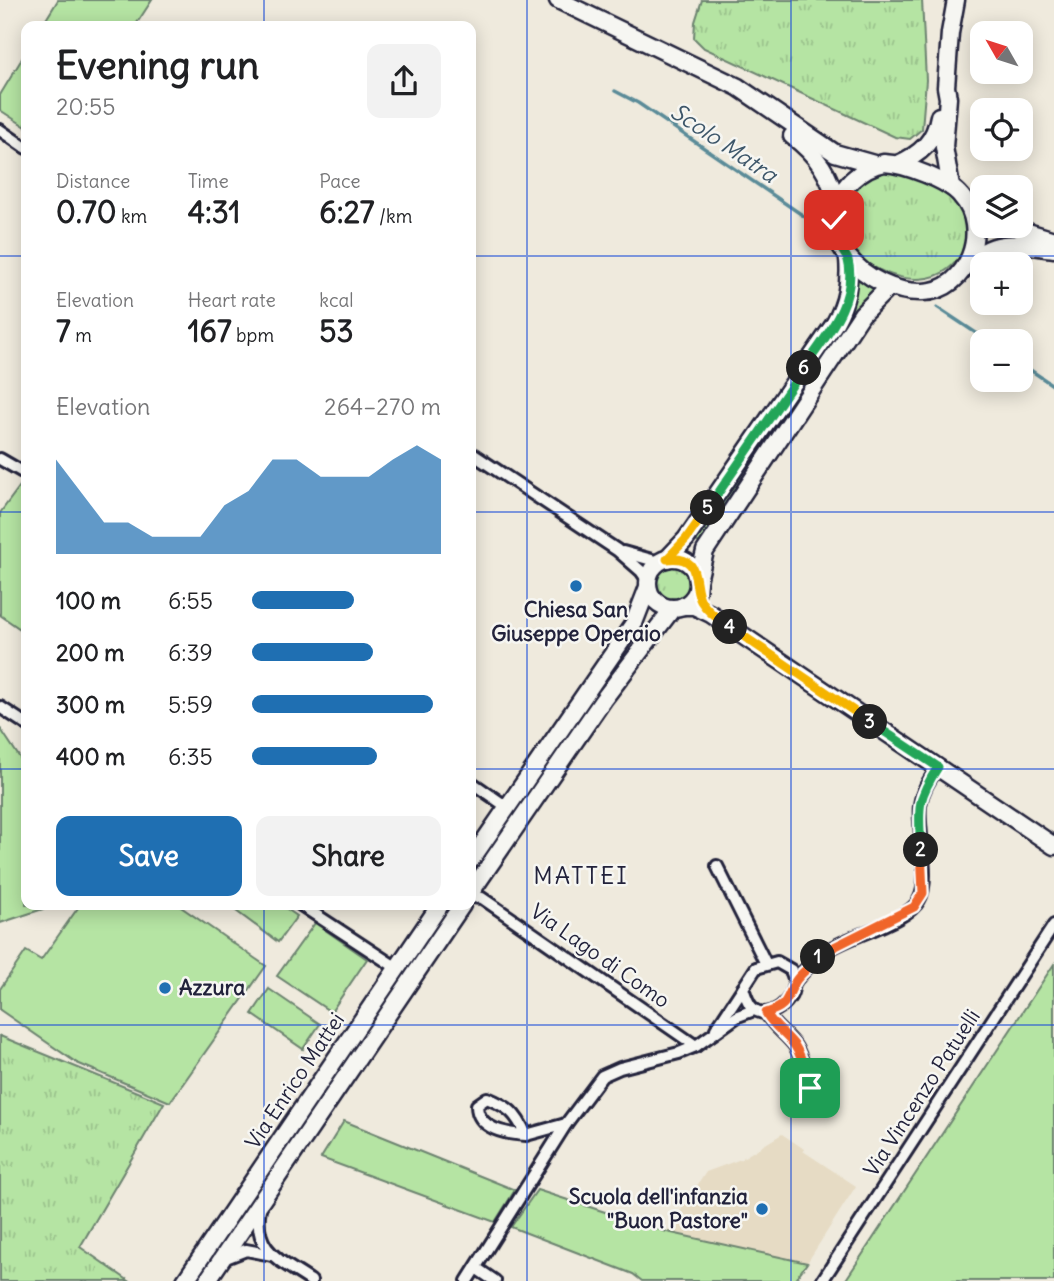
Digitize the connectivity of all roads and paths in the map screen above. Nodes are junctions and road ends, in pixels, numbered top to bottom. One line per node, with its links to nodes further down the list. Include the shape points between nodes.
1 (558, 0): 4 (main road, via 737,87)
2 (956, 0): 3 (main road)
3 (946, 87): 8 (main road, via 935,135); 9 (main road, via 944,147)
4 (761, 104): 7 (main road, via 835,153); 11 (main road, via 822,165)
5 (0, 130): 6 (street)
6 (21, 145)
7 (874, 164): 8 (main road); 11 (main road, via 847,186)
8 (898, 164): 9 (main road)
9 (951, 187): 10 (main road)
10 (970, 205)
11 (837, 206): 16 (main road, via 835,232)
12 (1033, 234): 14 (main road)
13 (975, 238): 17 (main road)
14 (1054, 240)
15 (1054, 249): 17 (main road, via 1001,244)
16 (848, 258): 18 (main road); 23 (main road, via 850,280 835,323 686,539)
17 (967, 265): 18 (main road, via 938,289)
18 (893, 288): 25 (main road, via 854,326 705,551)
19 (476, 456): 22 (street)
20 (0, 458): 21 (street)
21 (21, 471)
22 (617, 550): 23 (street); 24 (street)
23 (663, 560): 24 (main road, via 649,574); 25 (main road, via 687,563)
24 (648, 584): 26 (main road, via 659,605); 32 (main road, via 634,623)
25 (697, 584): 26 (main road, via 694,595); 27 (main road, via 701,601)
26 (678, 607): 27 (main road, via 694,606); 36 (main road, via 667,613 603,700 481,877)
27 (711, 614): 30 (main road)
28 (0, 707): 29 (street)
29 (21, 721)
30 (938, 767): 33 (main road); 44 (street, via 919,808 923,880 919,901 906,913 824,952)
31 (476, 785): 32 (street)
32 (507, 807): 34 (main road)
33 (1054, 846)
34 (476, 853)
35 (717, 866): 42 (street)
36 (476, 893)
37 (476, 897): 48 (street, Via Lago di Como)
38 (309, 910): 43 (street)
39 (437, 910): 43 (main road, Via Enrico Mattei)
40 (459, 910): 52 (main road, Via Enrico Mattei)
41 (1054, 925): 61 (street, Via Vincenzo Patuelli)
42 (766, 964): 44 (street, via 777,962 791,970); 45 (street, via 756,968)
43 (397, 968): 56 (main road, Via Enrico Mattei)
44 (795, 981): 46 (street, via 791,996 778,1009)
45 (743, 988): 46 (street, via 748,1003); 47 (street)
46 (760, 1011): 47 (street, via 738,1016); 49 (street, via 794,1044)
47 (713, 1032): 48 (street)
48 (696, 1046): 50 (street, via 602,1076)
49 (810, 1088)
50 (566, 1124): 51 (street); 55 (street)
51 (526, 1135): 51 (street, via 517,1115 502,1104 487,1098 477,1105 484,1123)
52 (261, 1201): 53 (street, via 258,1230); 54 (main road, Via Enrico Mattei)
53 (272, 1255): 54 (street, via 246,1250); 58 (street)
54 (223, 1259): 57 (main road, Via Enrico Mattei)
55 (476, 1268): 59 (street); 60 (street)
56 (185, 1281)
57 (207, 1281)
58 (311, 1281)
59 (467, 1281)
60 (495, 1281)
61 (822, 1281)

